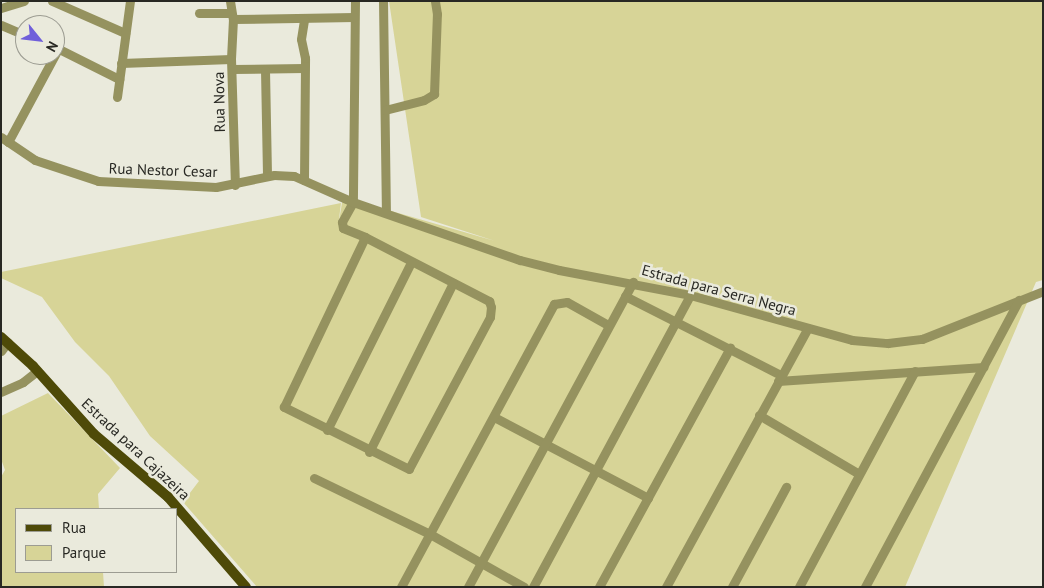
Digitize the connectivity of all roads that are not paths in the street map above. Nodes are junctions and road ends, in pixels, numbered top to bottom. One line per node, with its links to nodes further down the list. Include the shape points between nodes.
1 (24, 1): 8 (street)
2 (52, 1): 15 (street)
3 (130, 1): 15 (street)
4 (230, 1): 10 (street, Rua Nova)
5 (355, 1): 11 (street)
6 (383, 1): 24 (street)
7 (434, 1): 24 (street, via 437,14 434,94 424,100)
8 (1, 8)
9 (198, 13): 10 (street)
10 (232, 16): 12 (street); 18 (street, Rua Nova)
11 (354, 18): 12 (street); 29 (street)
12 (304, 19): 20 (street, via 301,39)
13 (1, 25): 14 (street)
14 (15, 31)
15 (125, 34): 17 (street)
16 (65, 52): 22 (street)
17 (121, 63): 18 (street); 22 (street)
18 (232, 64): 21 (street); 28 (street, Rua Nova)
19 (47, 65): 25 (street)
20 (304, 68): 21 (street); 27 (street)
21 (265, 70): 26 (street)
22 (119, 79): 23 (street)
23 (117, 97)
24 (385, 110): 30 (street)
25 (4, 140): 28 (street, Rua Nestor Cesar, via 35,160 98,181 201,187)
26 (267, 176): 27 (street, Rua Nestor Cesar, via 285,175); 28 (street, Rua Nestor Cesar)
27 (304, 180): 29 (street, Rua Nestor Cesar)
28 (235, 185)
29 (353, 202): 30 (street, Rua Nestor Cesar); 31 (street, via 342,222 343,228)
30 (386, 213): 33 (street, Estrada para Serra Negra, via 520,260)
31 (365, 237): 32 (street); 51 (street, via 284,403 290,413)
32 (412, 262): 34 (street); 51 (street)
33 (633, 282): 36 (street, Estrada para Serra Negra); 37 (street)
34 (453, 283): 53 (street); 53 (street, via 489,301 490,317 411,467 406,469)
35 (1043, 291): 38 (street, Estrada para Serra Negra)
36 (690, 295): 39 (street); 41 (street, Estrada para Serra Negra)
37 (625, 296): 39 (street); 40 (street)
38 (1019, 300): 41 (street, Estrada para Serra Negra, via 922,338 901,342 852,340); 44 (street)
39 (676, 322): 43 (street); 54 (street)
40 (608, 325): 50 (street, via 567,302 556,301); 52 (street)
41 (808, 328): 47 (street)
42 (3, 343): 45 (main road, Estrada para Cajazeira)
43 (730, 348): 47 (street); 58 (street)
44 (984, 367): 46 (street); 72 (street)
45 (37, 371): 48 (street); 59 (main road, Estrada para Cajazeira, via 94,434)
46 (915, 371): 47 (street); 55 (street)
47 (780, 378): 49 (street)
48 (1, 392)
49 (759, 416): 55 (street); 69 (street)
50 (494, 417): 52 (street); 61 (street)
51 (327, 430): 53 (street)
52 (545, 442): 54 (street); 62 (street)
53 (369, 452)
54 (596, 469): 58 (street); 67 (street)
55 (859, 474): 71 (street)
56 (314, 478): 61 (street)
57 (786, 487): 70 (street)
58 (648, 498): 68 (street)
59 (178, 508)
60 (178, 509): 63 (main road, Estrada para Cajazeira)
61 (430, 534): 62 (street); 64 (street)
62 (480, 562): 65 (street); 66 (street)
63 (246, 587)
64 (401, 587)
65 (468, 587)
66 (524, 587)
67 (533, 587)
68 (598, 587)
69 (666, 587)
70 (732, 587)
71 (799, 587)
72 (865, 587)

